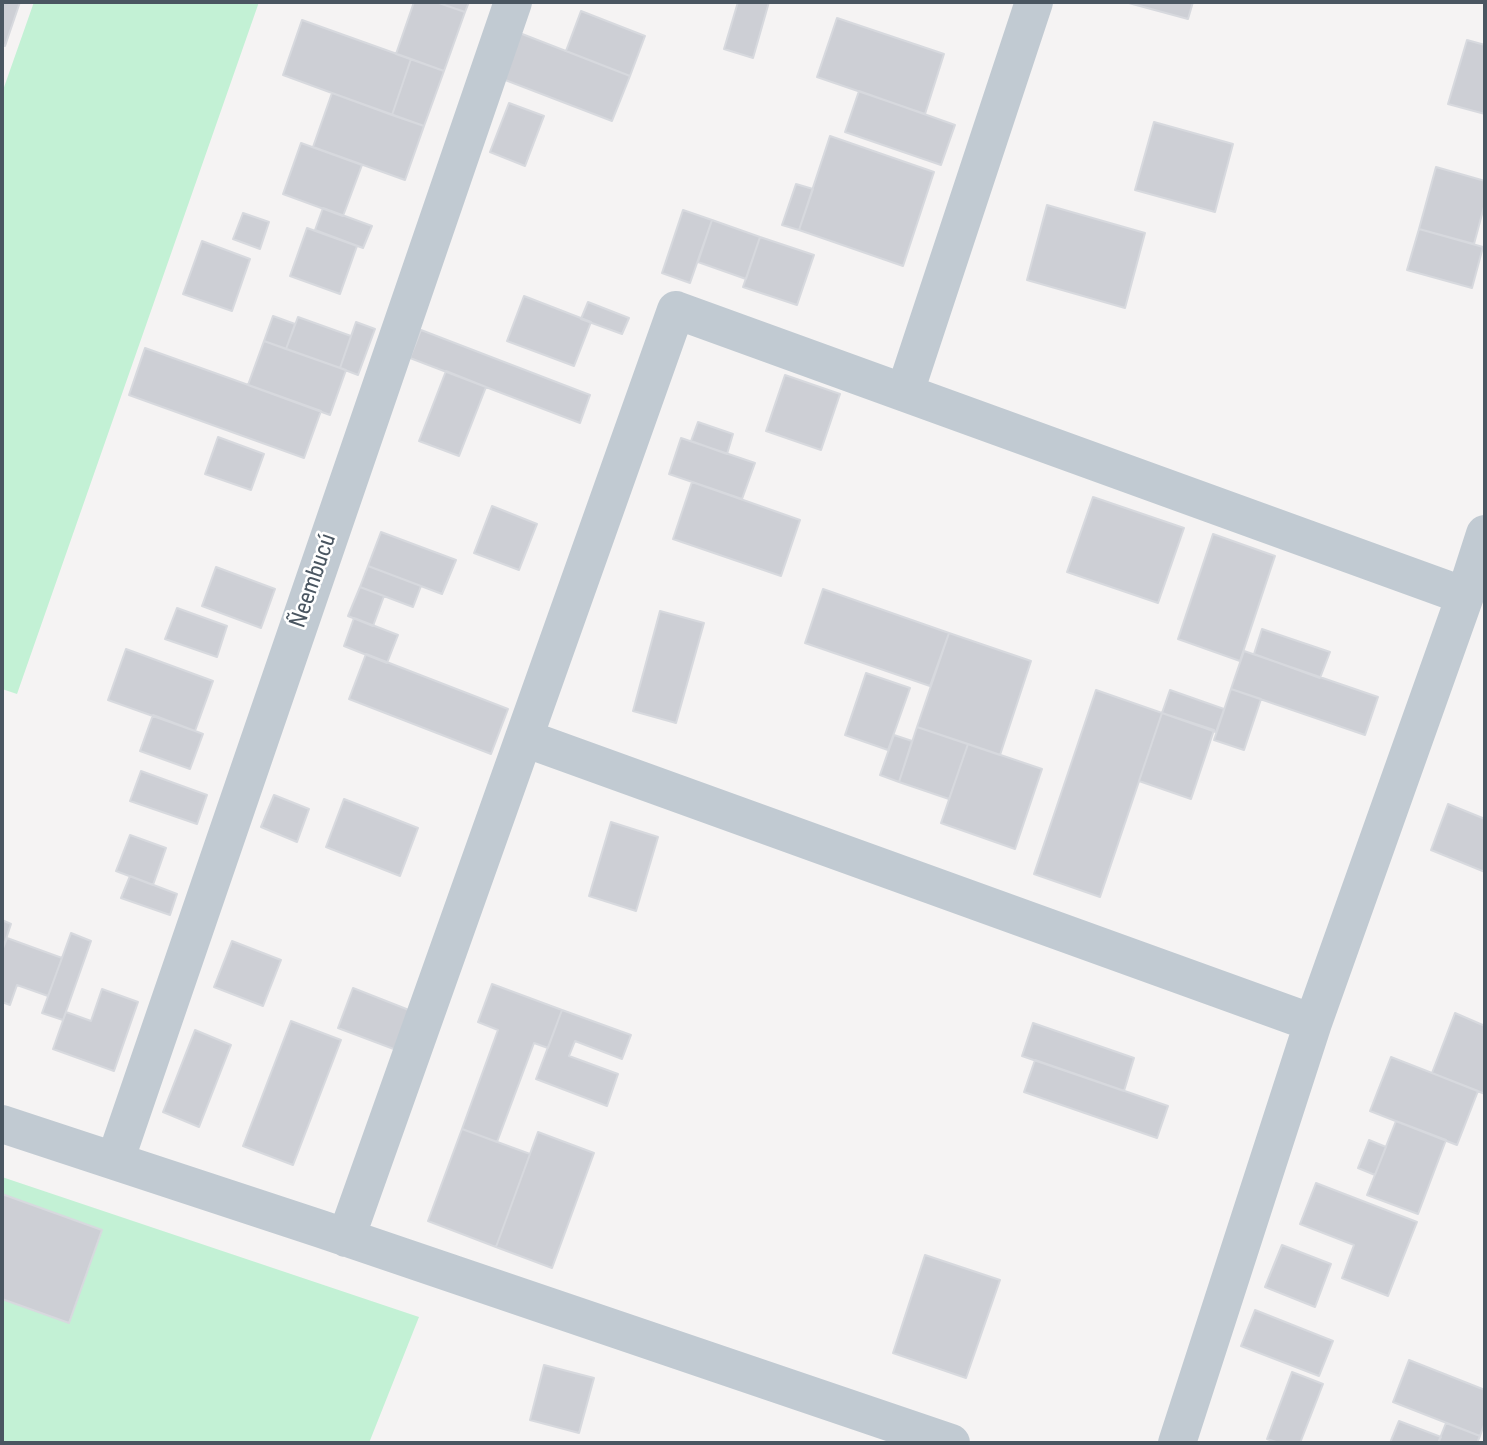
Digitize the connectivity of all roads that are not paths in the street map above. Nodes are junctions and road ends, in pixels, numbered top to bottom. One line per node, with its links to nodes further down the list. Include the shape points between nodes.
1 (513, 2): 9 (street, Ñeembucú)
2 (1034, 2): 3 (street)
3 (905, 392): 5 (street); 6 (street, via 676,310)
4 (1485, 534): 5 (street)
5 (1465, 596): 7 (street)
6 (524, 738): 7 (street); 10 (street)
7 (1313, 1023): 12 (street)
8 (2, 1124): 9 (street)
9 (115, 1161): 10 (street)
10 (346, 1238): 11 (street)
11 (951, 1443)
12 (1177, 1443)

